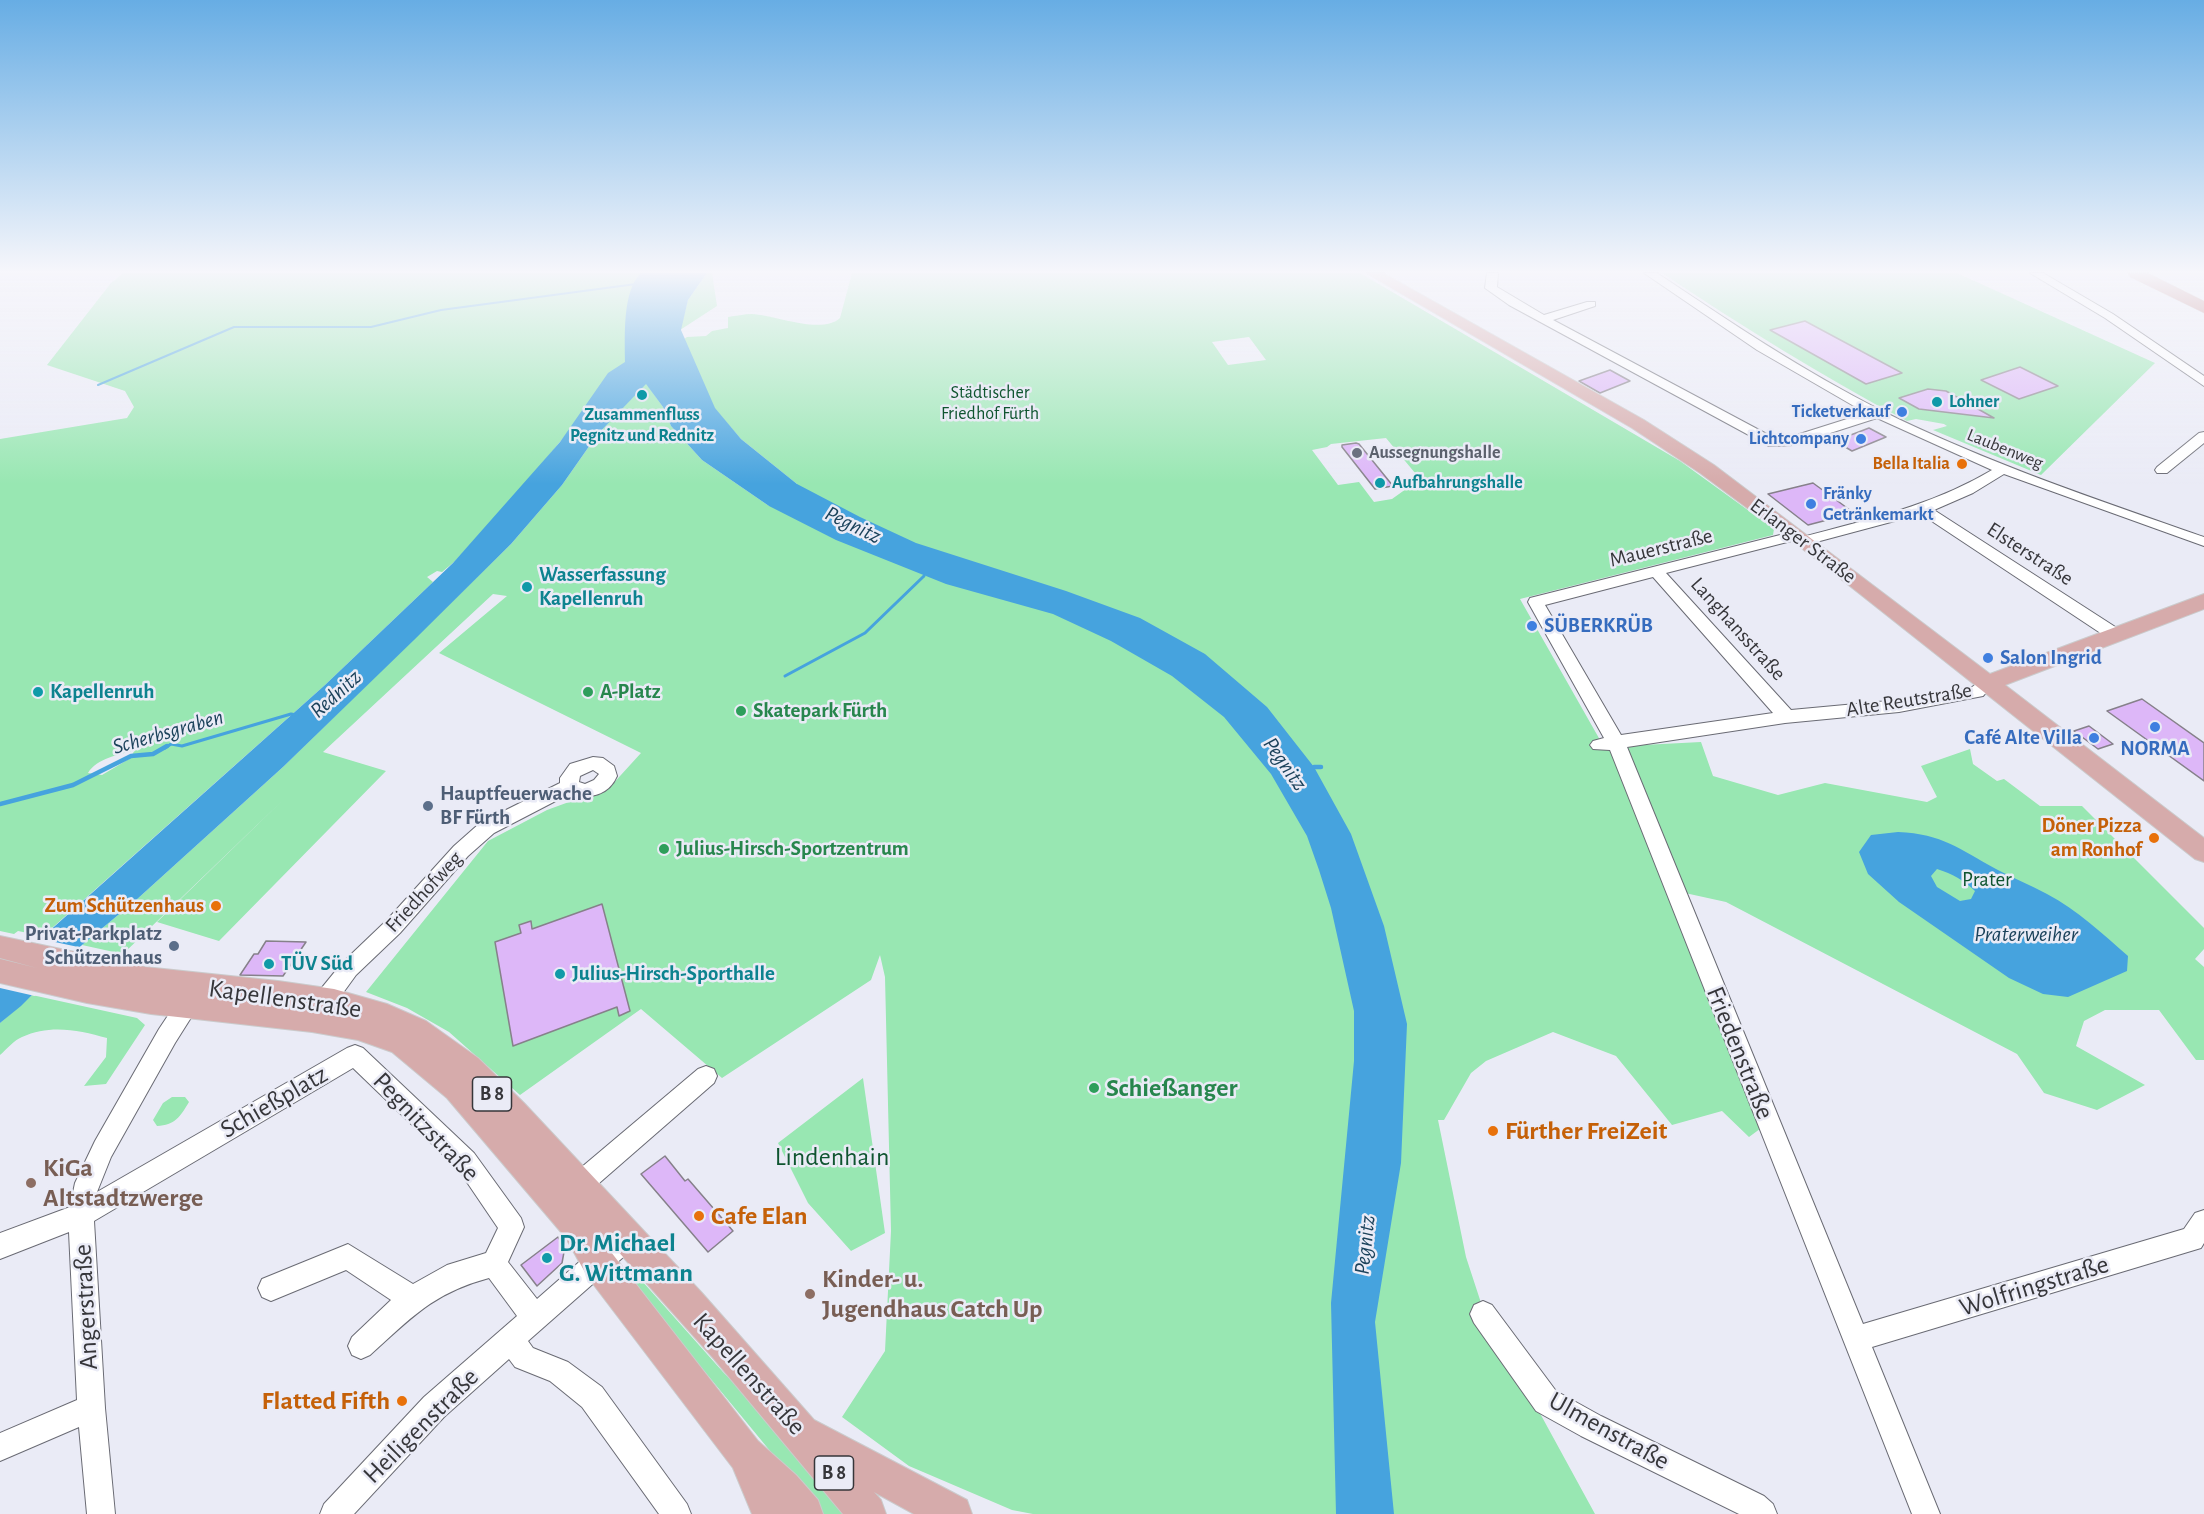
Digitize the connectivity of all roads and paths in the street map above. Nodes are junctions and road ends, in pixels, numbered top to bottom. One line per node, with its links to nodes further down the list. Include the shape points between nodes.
1 (1497, 344): 11 (main road, Erlanger Straße, via 1638,424)
2 (1588, 344): 6 (street, via 1774,443)
3 (1757, 344): 6 (street, Laubenweg)
4 (2149, 344): 5 (street)
5 (2204, 382)
6 (1877, 414): 8 (street, Laubenweg)
7 (2204, 436): 9 (street)
8 (2003, 469): 10 (street, Mauerstraße, via 1968,490); 12 (street, Laubenweg)
9 (2162, 470)
10 (1923, 509): 11 (street, Mauerstraße); 16 (street, Elsterstraße)
11 (1801, 538): 13 (street, Mauerstraße); 17 (main road, Erlanger Straße)
12 (2204, 542)
13 (1656, 571): 15 (street, Mauerstraße); 18 (street, Langhansstraße)
14 (2204, 601): 16 (main road, Alte Reutstraße)
15 (1536, 602): 19 (street, Friedenstraße)
16 (2114, 634): 17 (main road, Alte Reutstraße)
17 (1986, 684): 18 (street, Alte Reutstraße, via 1977,692 1899,706); 21 (main road, Erlanger Straße)
18 (1787, 717): 19 (street, Alte Reutstraße)
19 (1608, 744): 39 (street, Friedenstraße)
20 (570, 786): 24 (street, Friedhofweg, via 510,814 478,835 349,969)
21 (2204, 852)
22 (1, 956): 23 (main road, Kapellenstraße / B 8, via 97,981)
23 (193, 997): 24 (main road, Kapellenstraße / B 8); 28 (street, Angerstraße, via 103,1149 87,1183)
24 (318, 1010): 27 (main road, Kapellenstraße / B 8, via 385,1016 418,1031 446,1051 501,1102)
25 (356, 1055): 28 (street, Schießplatz); 32 (street, Pegnitzstraße, via 466,1161 512,1227)
26 (706, 1076): 27 (street)
27 (568, 1194): 30 (main road, Kapellenstraße / B 8); 33 (main road, Kapellenstraße / B 8, via 578,1227)
28 (81, 1215): 31 (street, Schießplatz); 41 (street, Angerstraße)
29 (2204, 1222): 39 (street, Wolfringstraße, via 2192,1239)
30 (628, 1236): 33 (street); 42 (main road, Kapellenstraße / B 8)
31 (0, 1246)
32 (494, 1264): 35 (street, via 456,1274); 37 (street)
33 (599, 1264): 37 (street, Heiligenstraße); 44 (main road, Kapellenstraße / B 8)
34 (271, 1288): 35 (street, via 348,1257)
35 (412, 1299): 40 (street)
36 (1483, 1314): 52 (street, Ulmenstraße, via 1546,1401)
37 (534, 1317): 38 (street, Heiligenstraße)
38 (511, 1340): 46 (street, Heiligenstraße, via 434,1407); 47 (street, via 524,1358 559,1371 592,1397)
39 (1856, 1340): 53 (street, Friedenstraße)
40 (361, 1346)
41 (92, 1408): 43 (street); 45 (street, Angerstraße)
42 (802, 1433): 50 (main road, Kapellenstraße / B 8); 51 (main road)
43 (0, 1446)
44 (745, 1454): 48 (main road, Kapellenstraße / B 8); 49 (main road, Kapellenstraße, via 783,1488)
45 (101, 1514)
46 (334, 1514)
47 (677, 1514)
48 (775, 1514)
49 (804, 1514)
50 (867, 1514)
51 (953, 1514)
52 (1763, 1514)
53 (1926, 1514)

